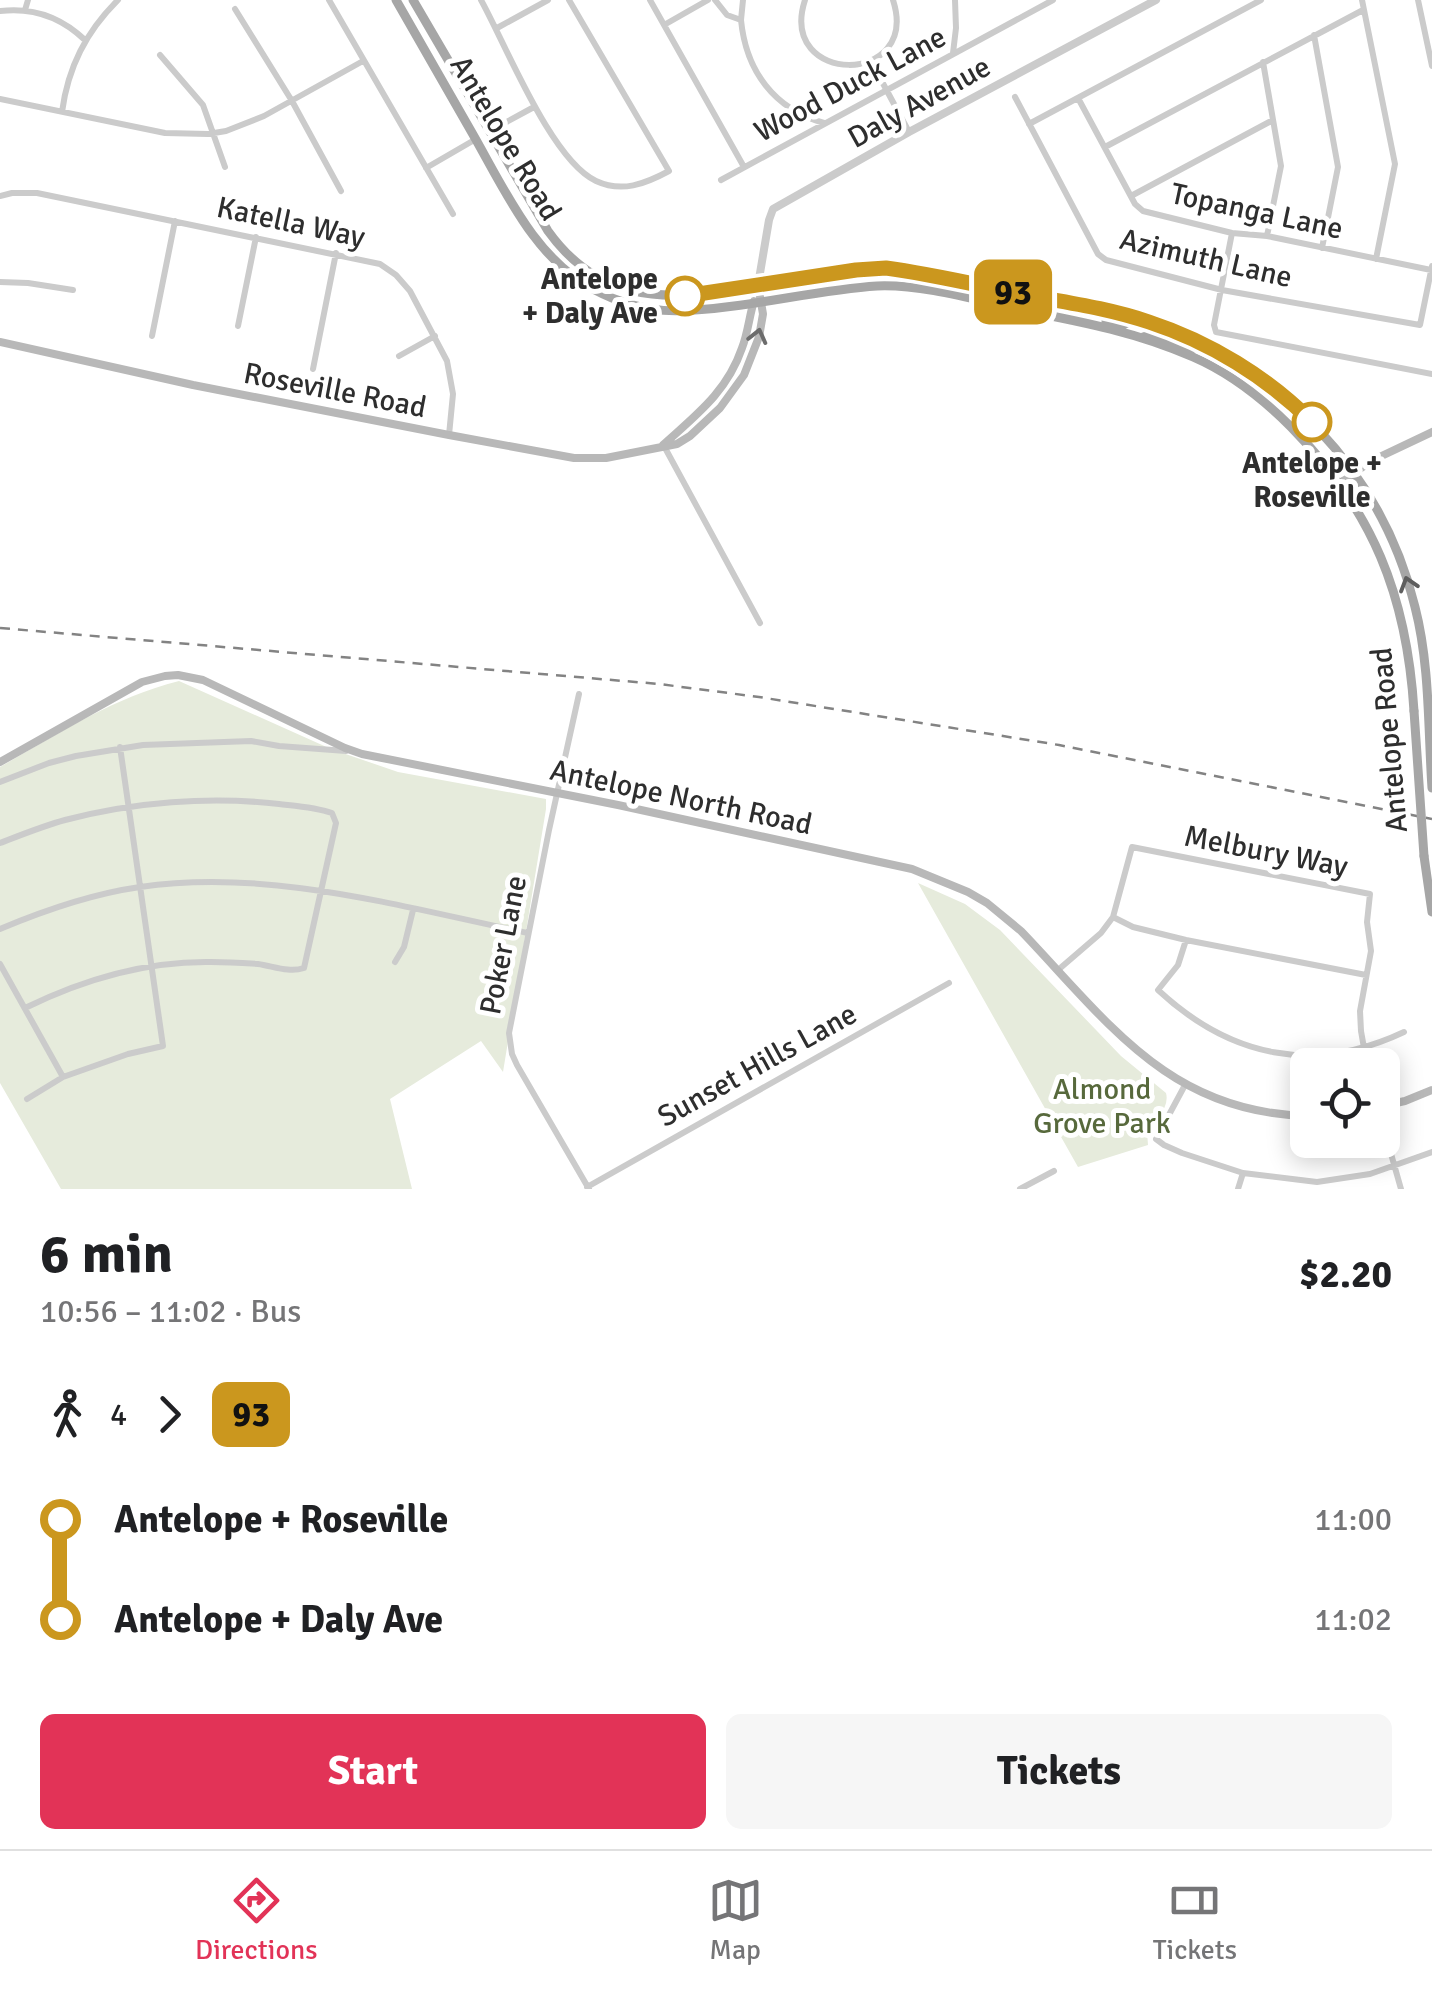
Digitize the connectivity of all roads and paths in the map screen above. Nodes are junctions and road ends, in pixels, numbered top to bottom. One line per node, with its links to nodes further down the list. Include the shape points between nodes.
1 (28, 0): 22 (street)
2 (118, 0): 28 (street)
3 (328, 0): 31 (street)
4 (396, 0): 36 (main road, Antelope Road)
5 (414, 0): 46 (main road, Antelope Road)
6 (481, 0): 26 (street)
7 (548, 0): 26 (street)
8 (569, 0): 41 (street, via 669,170 634,186 596,181 578,168)
9 (650, 0): 25 (street)
10 (712, 0): 24 (street); 25 (street)
11 (743, 0): 24 (street)
12 (805, 0): 32 (street, via 802,29 815,52 846,66)
13 (893, 0): 32 (street, via 894,35)
14 (955, 0): 29 (street)
15 (1053, 0): 29 (street, Wood Duck Lane)
16 (1156, 0): 47 (street, Daly Avenue)
17 (1261, 0): 38 (street)
18 (1362, 0): 23 (street)
19 (1418, 0): 34 (street)
20 (235, 9): 40 (street)
21 (0, 10): 22 (street)
22 (25, 10): 28 (street, via 61,21)
23 (1363, 10): 27 (street); 66 (street, via 1396,168)
24 (741, 20): 44 (street, via 756,74 793,111)
25 (664, 25): 51 (street)
26 (497, 28): 41 (street)
27 (1314, 34): 33 (street); 64 (street, via 1338,162)
28 (85, 40): 42 (street)
29 (953, 54): 35 (street, Wood Duck Lane)
30 (160, 55): 48 (street, via 203,105)
31 (363, 61): 40 (street); 53 (street)
32 (871, 62): 35 (street)
33 (1262, 62): 43 (street); 50 (street)
34 (1432, 66)
35 (887, 90): 44 (street, Wood Duck Lane); 47 (street)
36 (452, 98): 46 (main road); 49 (main road, Antelope Road)
37 (1014, 98): 45 (street, Azimuth Lane)
38 (1078, 98): 45 (street); 50 (street, Topanga Lane)
39 (0, 99): 42 (street)
40 (292, 101): 48 (street); 56 (street)
41 (534, 106): 46 (street)
42 (62, 112): 48 (street, via 165,133)
43 (1273, 120): 58 (street); 62 (street, via 1282,166)
44 (825, 123): 51 (street, Wood Duck Lane)
45 (1029, 124): 71 (street, Azimuth Lane, via 1102,258)
46 (489, 132): 54 (main road, Antelope Road)
47 (909, 132): 69 (street, Daly Avenue, via 773,209)
48 (214, 134): 52 (street)
49 (476, 139): 53 (street); 54 (main road); 73 (main road, Antelope Road, via 536,238 584,284 660,312)
50 (1104, 147): 58 (street, Topanga Lane)
51 (744, 166): 55 (street, Wood Duck Lane)
52 (225, 167)
53 (426, 168): 59 (street)
54 (512, 172): 69 (main road, Antelope Road, via 557,244 614,284 672,296)
55 (721, 180)
56 (341, 190)
57 (0, 196): 60 (street, Katella Way, via 38,193)
58 (1131, 196): 61 (street, Topanga Lane, via 1144,210)
59 (454, 214)
60 (175, 220): 63 (street, Katella Way); 79 (street)
61 (1232, 234): 62 (street, Topanga Lane); 71 (street)
62 (1267, 236): 64 (street, Topanga Lane)
63 (256, 237): 65 (street, Katella Way); 77 (street)
64 (1322, 248): 66 (street, Topanga Lane)
65 (336, 254): 80 (street, Katella Way, via 370,260 396,275); 85 (street)
66 (1376, 259): 67 (street, Topanga Lane)
67 (1432, 268): 71 (street, Azimuth Lane, via 1420,325)
68 (0, 282): 70 (street)
69 (758, 285): 72 (main road, Antelope Road, via 886,268); 73 (main road)
70 (73, 290)
71 (1222, 290): 78 (street)
72 (1066, 302): 74 (main road, via 1057,311); 75 (main road, Antelope Road)
73 (757, 303): 74 (main road, Antelope Road, via 886,286); 89 (main road, via 726,380)
74 (1007, 307): 76 (main road, Antelope Road)
75 (1136, 318): 76 (main road, via 1124,324 1080,315); 83 (main road, Antelope Road)
76 (1070, 320): 81 (main road, Antelope Road)
77 (238, 326)
78 (1216, 332): 83 (street); 86 (street)
79 (152, 336)
80 (435, 336): 84 (street); 88 (street, Katella Way, via 452,383)
81 (1143, 337): 83 (main road, via 1153,334 1195,349); 91 (main road, Antelope Road, via 1245,387)
82 (0, 342): 88 (main road, Roseville Road)
83 (1203, 344): 90 (main road, Antelope Road, via 1286,398)
84 (399, 356)
85 (313, 369)
86 (1432, 374)
87 (1432, 432): 90 (main road)
88 (449, 436): 89 (main road, Roseville Road, via 574,458)
89 (663, 446): 92 (street)
90 (1354, 472): 91 (main road); 99 (main road, Antelope Road, one-way to 90, via 1412,595 1388,528)
91 (1340, 483): 106 (main road, Antelope Road, bridge, via 1380,554 1408,648)
92 (760, 623)
93 (579, 694): 100 (street, Poker Lane)
94 (120, 748): 95 (street, via 251,741); 97 (street); 101 (street)
95 (357, 752): 96 (main road, Antelope North Road, via 217,686 178,675 142,682); 100 (main road, Antelope North Road)
96 (2, 761): 97 (street)
97 (23, 773): 98 (street)
98 (0, 782)
99 (1432, 788)
100 (558, 794): 109 (street, Poker Lane); 114 (main road, Antelope North Road, via 933,876 1004,916)
101 (127, 808): 102 (street, via 62,820); 103 (street); 104 (street, via 245,801 332,813 336,823)
102 (0, 843)
103 (140, 887): 104 (street, via 240,882); 108 (street, via 58,906); 113 (street)
104 (320, 892): 105 (street); 113 (street, via 304,968 207,962)
105 (412, 910): 109 (street); 111 (street)
106 (1432, 912)
107 (1113, 918): 110 (street); 114 (street, Melbury Way); 115 (street, Melbury Way, via 1132,847 1370,894)
108 (0, 929)
109 (528, 932): 133 (street, Poker Lane, via 509,1023 512,1054)
110 (1186, 940): 115 (street); 120 (street, via 1178,965 1158,990 1206,1028 1242,1045)
111 (395, 962)
112 (0, 964): 117 (street)
113 (152, 967): 117 (street, via 74,986); 121 (street, via 163,1046)
114 (1058, 970): 122 (main road, Antelope North Road, via 1129,1045)
115 (1366, 976): 119 (street, Melbury Way)
116 (949, 983): 133 (street, Sunset Hills Lane)
117 (24, 1008): 121 (street)
118 (1404, 1032): 119 (street)
119 (1363, 1048)
120 (1290, 1055)
121 (63, 1077): 124 (street)
122 (1186, 1086): 126 (main road, Antelope North Road, via 1241,1107); 131 (street, via 1156,1139)
123 (1432, 1090): 125 (main road)
124 (28, 1098)
125 (1400, 1102)
126 (1290, 1114)
127 (1432, 1152): 129 (street)
128 (1392, 1158): 129 (street)
129 (1395, 1167): 132 (street); 136 (street)
130 (1054, 1171): 134 (street)
131 (1243, 1173): 132 (street); 135 (street)
132 (1317, 1186)
133 (588, 1188)
134 (1020, 1189)
135 (1238, 1189)
136 (1400, 1189)

